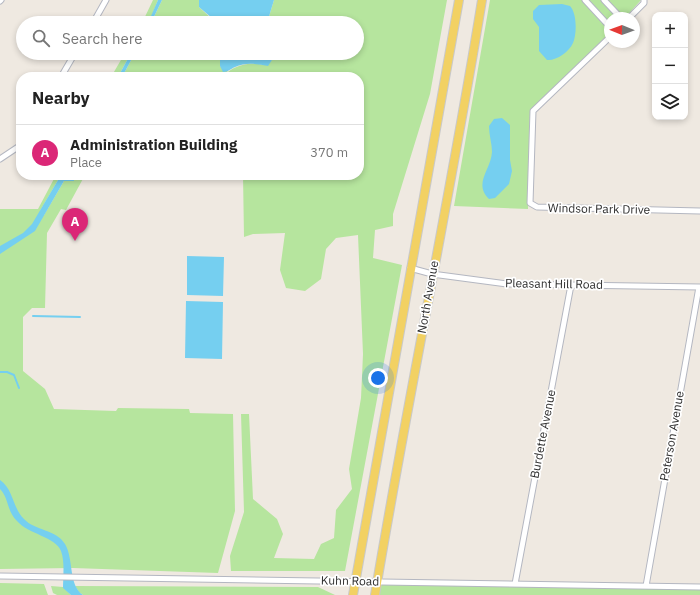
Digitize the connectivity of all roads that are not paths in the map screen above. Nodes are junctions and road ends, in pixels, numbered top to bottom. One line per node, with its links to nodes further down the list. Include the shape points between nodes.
1 (106, 0): 9 (street)
2 (459, 0): 17 (main road, North Avenue)
3 (482, 0): 18 (main road, North Avenue)
4 (585, 0): 10 (street)
5 (604, 0): 7 (street)
6 (644, 0): 8 (street)
7 (616, 12)
8 (635, 12)
9 (97, 16)
10 (604, 21)
11 (604, 43): 16 (street, Windsor Park Drive, via 533,111 530,203 537,207)
12 (71, 60): 13 (street)
13 (64, 72)
14 (16, 148): 15 (street)
15 (0, 158)
16 (700, 211)
17 (410, 268): 18 (street, Pleasant Hill Road); 22 (main road, North Avenue)
18 (432, 274): 19 (street, Pleasant Hill Road, via 507,284); 23 (main road, North Avenue)
19 (571, 285): 20 (street, Pleasant Hill Road); 24 (street, Burdette Avenue)
20 (699, 287): 25 (street, Peterson Avenue)
21 (0, 576): 22 (street, Kuhn Road)
22 (356, 581): 23 (street, Kuhn Road); 27 (main road, North Avenue)
23 (377, 582): 24 (street, Kuhn Road); 28 (main road, North Avenue)
24 (515, 584): 25 (street, Kuhn Road)
25 (646, 586): 26 (street, Kuhn Road)
26 (700, 586)
27 (353, 595)
28 (375, 595)

